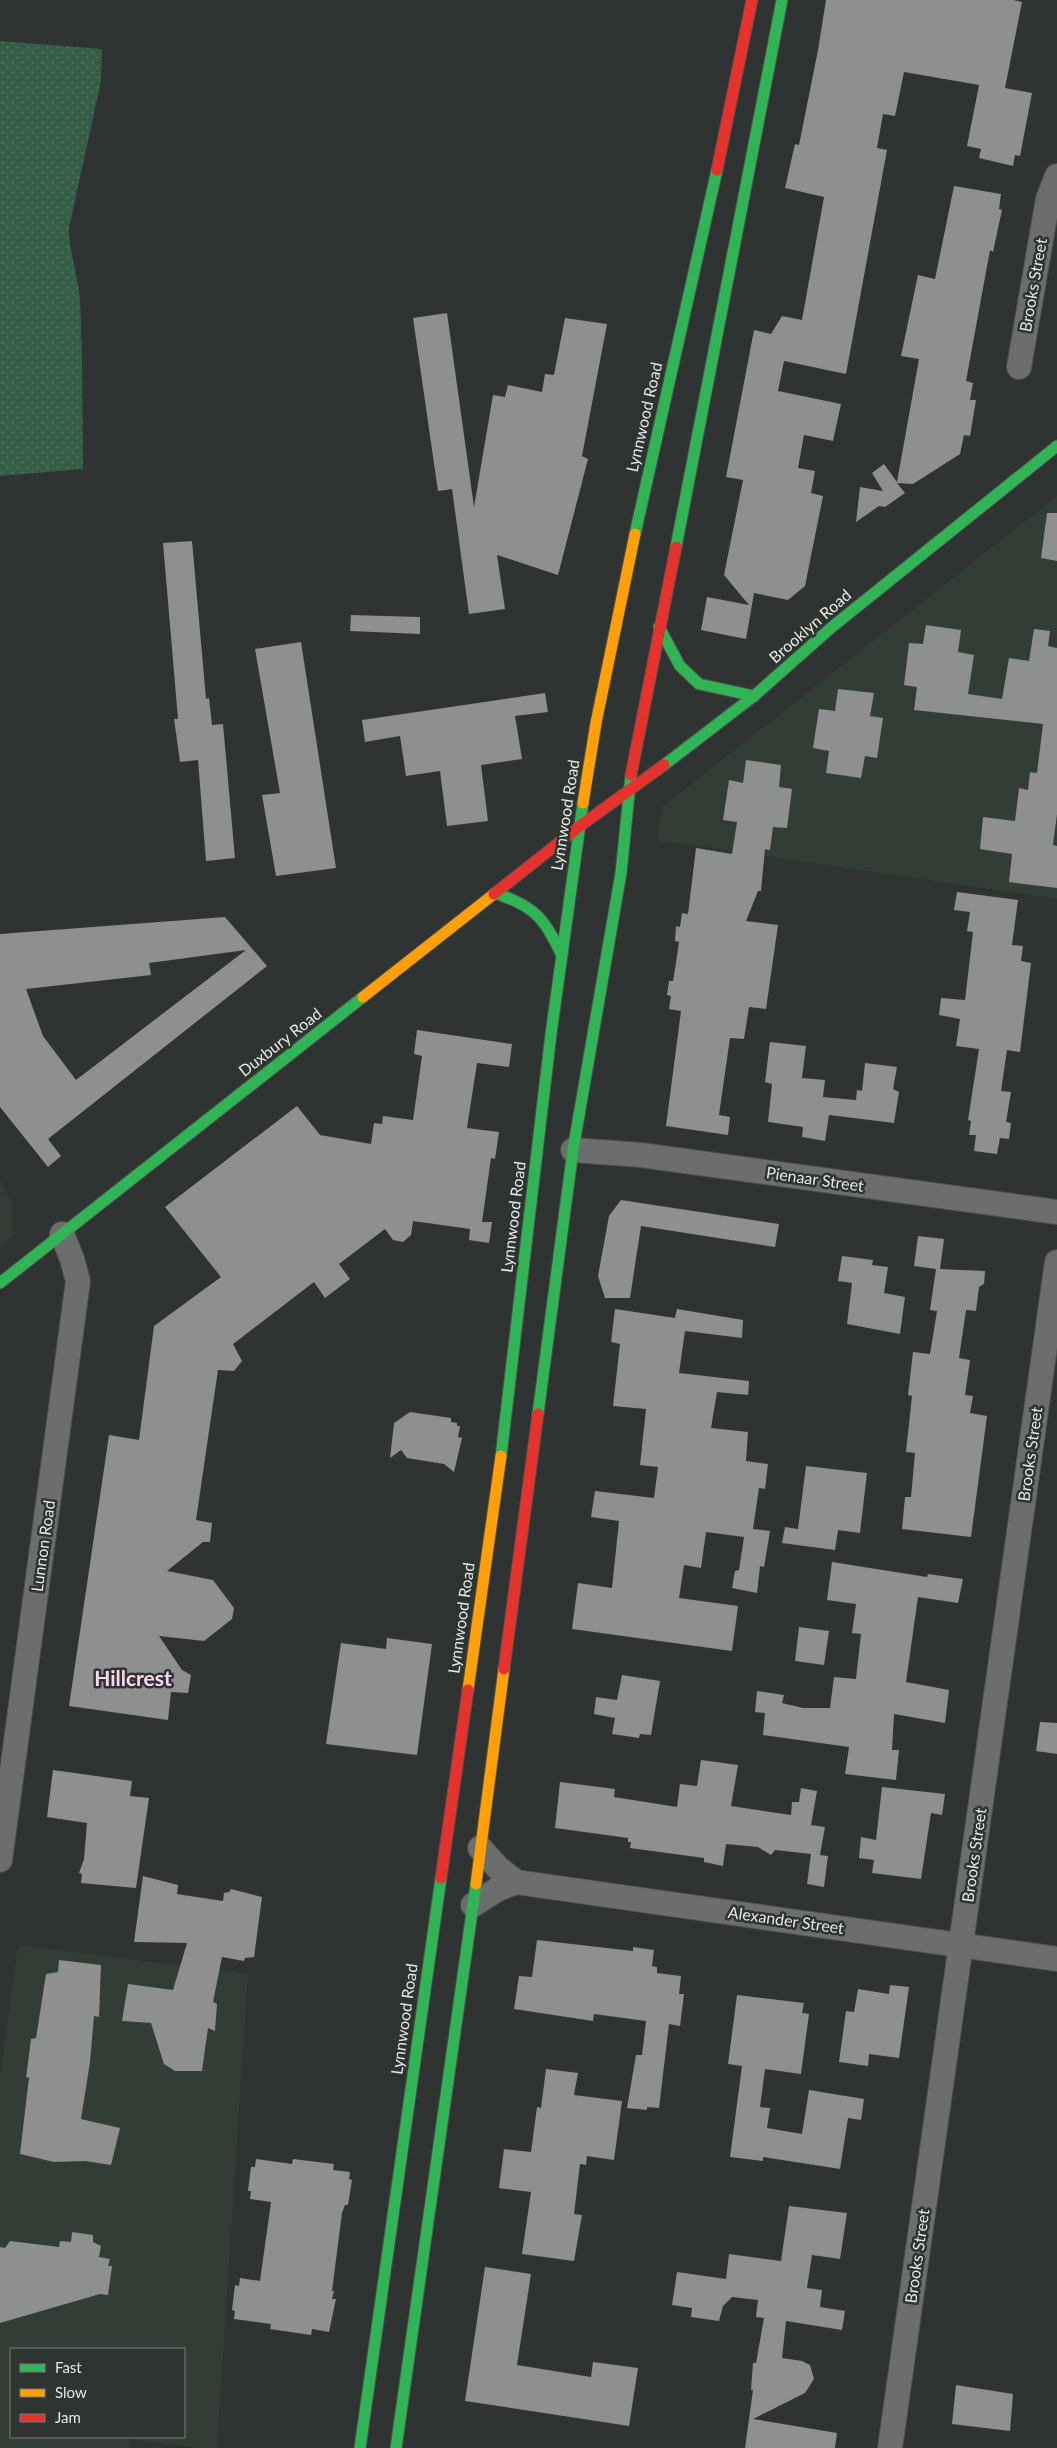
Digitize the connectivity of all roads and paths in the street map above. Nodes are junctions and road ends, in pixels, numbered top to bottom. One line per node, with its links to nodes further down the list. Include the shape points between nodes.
1 (752, 0): 9 (main road, Lynnwood Road, via 733,99 638,517 596,723)
2 (782, 0): 6 (main road)
3 (1057, 176): 4 (street, Brooks Street, via 1048,199)
4 (1019, 367)
5 (1057, 446): 7 (main road, Brooklyn Road, via 832,627)
6 (659, 626): 7 (main road, via 691,679 699,684); 8 (main road)
7 (754, 696): 8 (main road, Brooklyn Road)
8 (628, 792): 9 (main road, Brooklyn Road); 12 (main road, via 621,873)
9 (580, 826): 10 (main road, Duxbury Road); 11 (main road, Lynnwood Road)
10 (495, 893): 11 (main road, via 523,902 538,913 548,924); 16 (main road, Duxbury Road)
11 (562, 956): 14 (main road, Lynnwood Road)
12 (566, 1151): 15 (street, Pienaar Street, via 633,1154); 19 (main road)
13 (545, 1190): 14 (main road)
14 (531, 1211): 25 (main road, Lynnwood Road, via 500,1467)
15 (1057, 1212)
16 (62, 1234): 18 (main road, Duxbury Road); 20 (street, Lunnon Road, via 78,1281)
17 (1057, 1262): 23 (street, Brooks Street)
18 (0, 1283)
19 (480, 1848): 21 (street); 22 (main road)
20 (0, 1860)
21 (516, 1882): 22 (street); 23 (street, Alexander Street)
22 (473, 1905): 26 (main road)
23 (962, 1944): 24 (street, Alexander Street); 27 (street, Brooks Street)
24 (1057, 1959)
25 (360, 2448)
26 (396, 2448)
27 (890, 2448)

